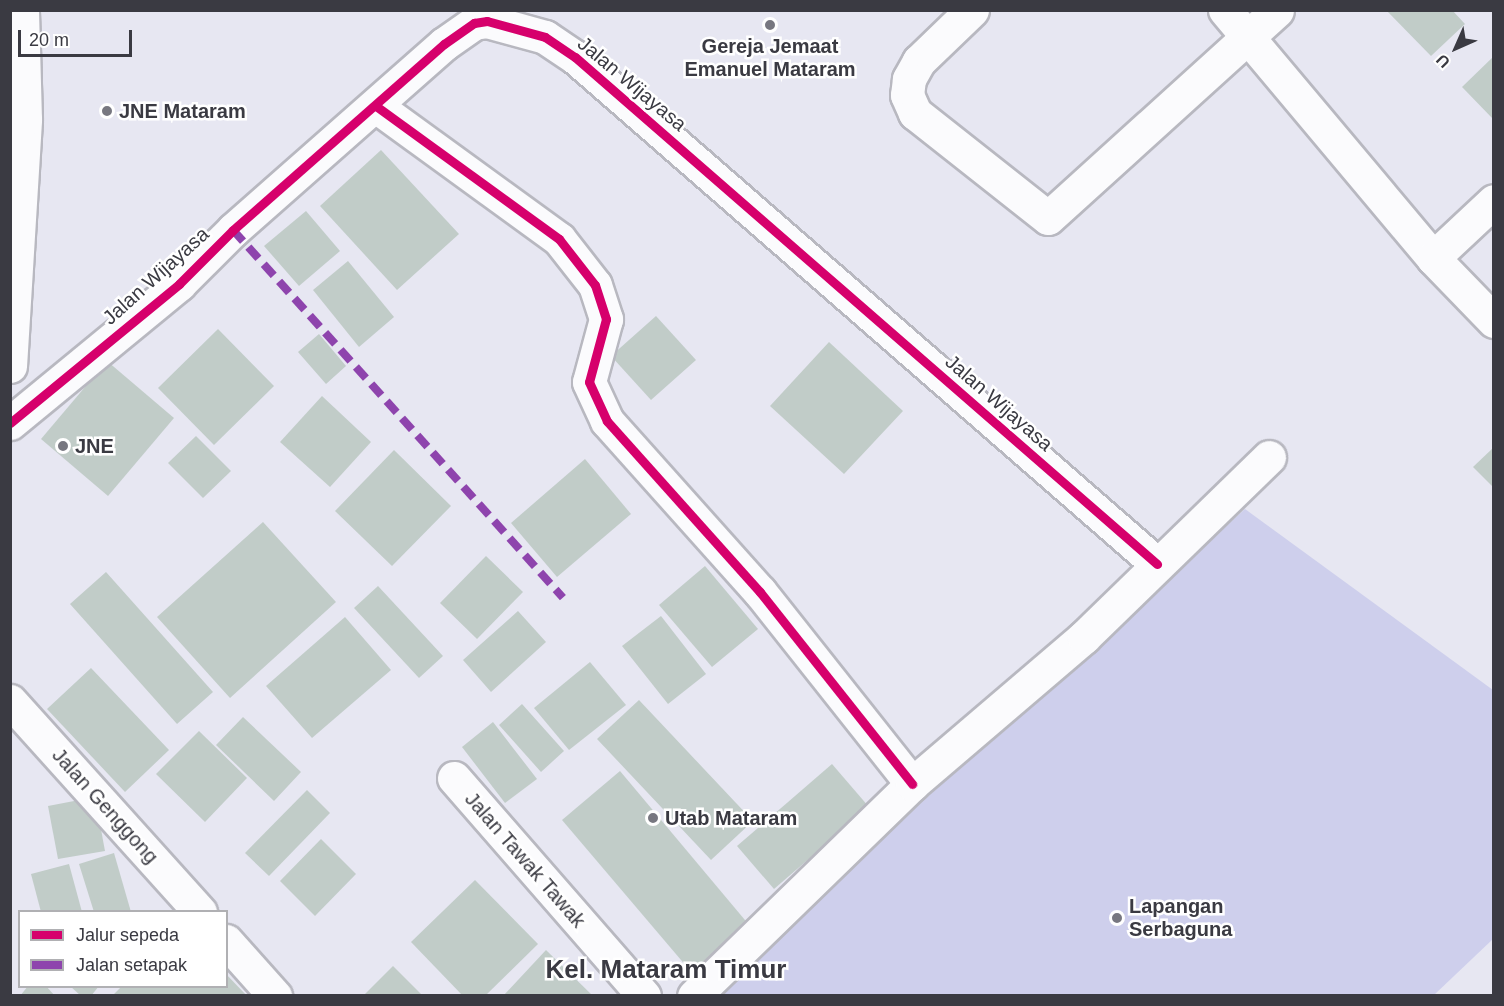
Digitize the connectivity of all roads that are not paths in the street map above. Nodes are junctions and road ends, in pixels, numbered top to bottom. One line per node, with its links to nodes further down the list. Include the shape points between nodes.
1 (22, 10): 10 (street, via 25,119)
2 (972, 10): 5 (street, via 919,61 909,79 907,95 915,113 1048,218)
3 (1225, 10): 5 (street)
4 (1276, 10): 5 (street)
5 (1246, 38): 8 (street)
6 (376, 106): 11 (street, Jalan Wijayasa, via 233,230 178,285); 13 (street, Jalan Wijayasa, via 444,44 474,23 511,25 545,37 575,57); 16 (street, via 559,238 595,285 606,319 589,382 607,421 760,592)
7 (1494, 201): 8 (street)
8 (1432, 258): 9 (street)
9 (1494, 321)
10 (10, 366)
11 (10, 423)
12 (1269, 457): 13 (street)
13 (1156, 564): 16 (street, via 1084,637)
14 (10, 701): 17 (street, Jalan Genggong)
15 (454, 778): 20 (street, Jalan Tawak Tawak)
16 (912, 784): 21 (street)
17 (198, 910)
18 (228, 943): 19 (street)
19 (276, 996)
20 (644, 996)
21 (694, 996)

